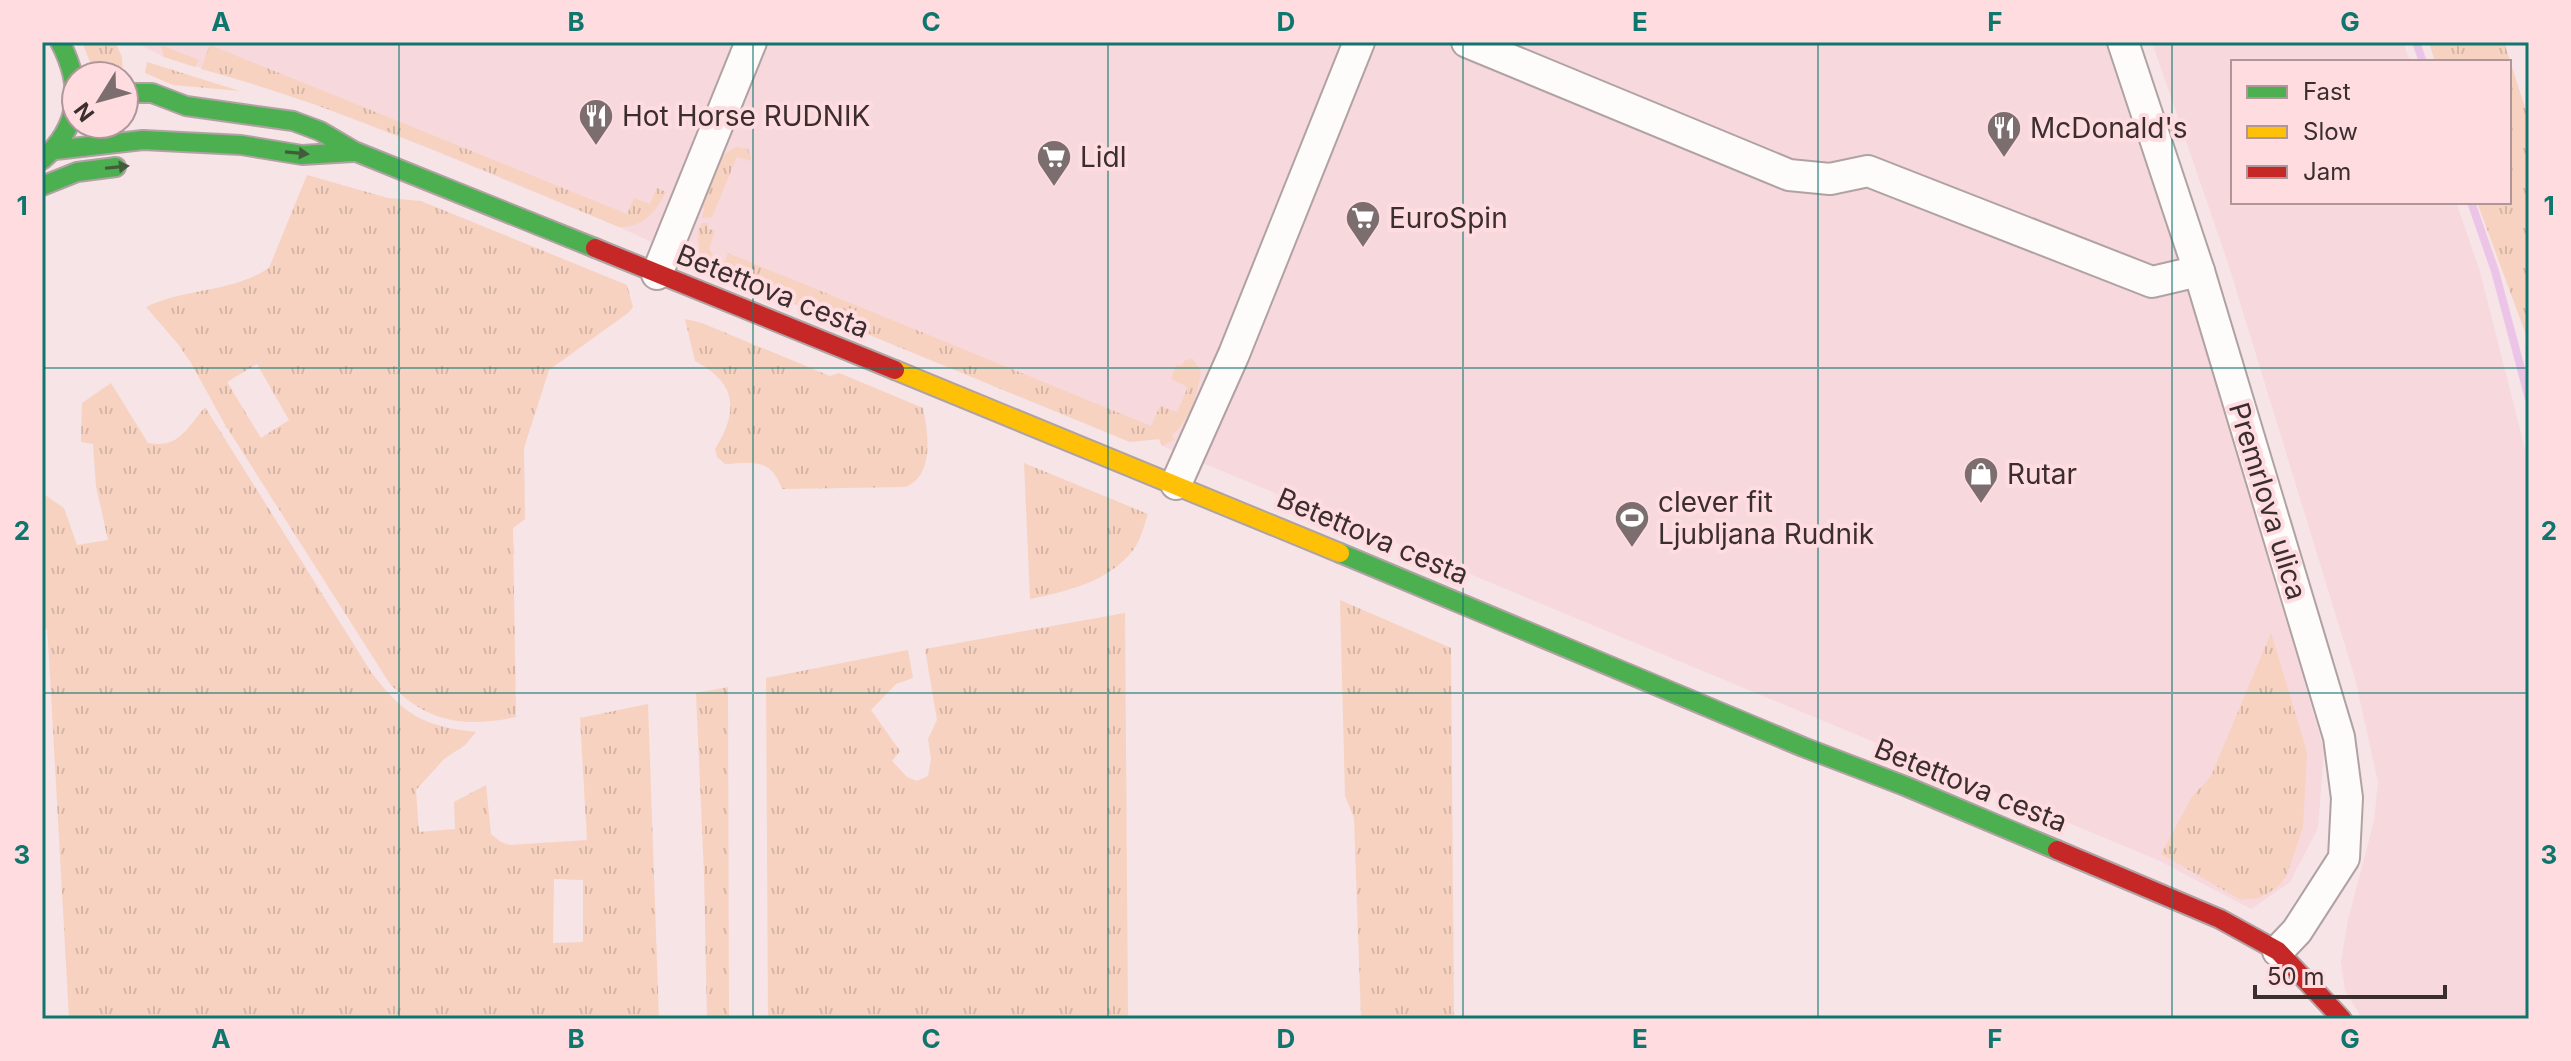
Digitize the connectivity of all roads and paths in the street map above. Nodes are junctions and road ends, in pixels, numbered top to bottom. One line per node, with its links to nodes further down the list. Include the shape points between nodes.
1 (751, 42): 17 (street)
2 (1359, 42): 18 (street)
3 (1467, 42): 16 (street, via 1789,175 1830,179 1868,171 2152,282)
4 (2123, 42): 16 (street, Premrlova ulica)
5 (55, 91): 7 (street)
6 (140, 93): 8 (street, Betettova cesta)
7 (60, 94)
8 (186, 106): 9 (street, Betettova cesta); 11 (street, Betettova cesta, via 293,121)
9 (160, 113)
10 (241, 145): 11 (street, Betettova cesta, one-way to 11, via 302,155); 12 (street, Betettova cesta, via 143,140); 13 (street)
11 (354, 151): 17 (street, Betettova cesta)
12 (49, 155)
13 (205, 162)
14 (138, 165): 15 (street, one-way to 14, via 77,172)
15 (42, 186)
16 (2199, 271): 19 (street, Premrlova ulica, via 2339,737 2347,798 2344,858)
17 (657, 274): 18 (street, Betettova cesta)
18 (1176, 484): 19 (street, Betettova cesta, via 2220,919)
19 (2278, 951): 20 (street, Betettova cesta)
20 (2342, 1019)

